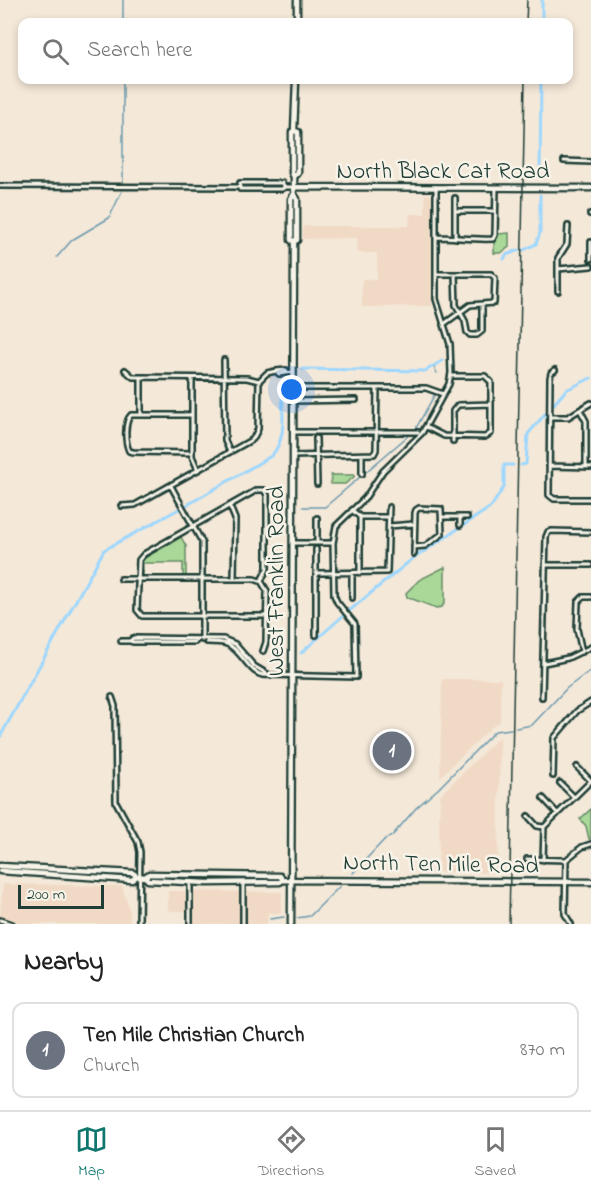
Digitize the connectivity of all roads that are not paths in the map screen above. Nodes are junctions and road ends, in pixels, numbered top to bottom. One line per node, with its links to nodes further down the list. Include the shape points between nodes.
1 (297, 0): 2 (main road)
2 (297, 18)
3 (296, 84): 7 (main road, West Franklin Road, via 298,173)
4 (564, 160): 5 (street)
5 (591, 162)
6 (0, 186): 7 (street, via 239,187 240,183 282,183)
7 (294, 187): 8 (main road, North Black Cat Road); 30 (main road, West Franklin Road)
8 (436, 188): 9 (main road, North Black Cat Road); 15 (street)
9 (496, 188): 10 (main road, North Black Cat Road); 13 (street)
10 (591, 188)
11 (455, 198): 12 (street)
12 (455, 211): 13 (street); 16 (street)
13 (496, 211): 16 (street, via 494,238)
14 (568, 226): 20 (street, via 567,244 558,258)
15 (436, 237): 16 (street); 21 (street)
16 (455, 238)
17 (591, 242): 18 (street)
18 (591, 259)
19 (591, 266): 20 (street)
20 (558, 269): 23 (street)
21 (436, 274): 22 (street); 26 (street, via 436,299)
22 (455, 274): 24 (street, via 494,276 494,303); 25 (street)
23 (558, 291)
24 (482, 304): 25 (street); 25 (street, via 480,334 469,334)
25 (459, 312): 26 (street)
26 (444, 324): 31 (street, via 450,344)
27 (225, 360): 34 (street)
28 (125, 370): 32 (street)
29 (555, 370): 46 (street, via 550,378)
30 (294, 372): 35 (street, via 286,369 267,373); 36 (main road, West Franklin Road)
31 (451, 376): 38 (street); 42 (street, via 489,378)
32 (141, 377): 33 (street); 44 (street)
33 (192, 378): 34 (street); 45 (street)
34 (225, 378): 35 (street); 53 (street, via 225,441)
35 (259, 381): 53 (street, via 258,429 254,438)
36 (294, 388): 37 (street); 39 (main road, West Franklin Road)
37 (377, 388): 38 (street, via 426,388); 49 (street)
38 (444, 394): 47 (street)
39 (294, 400): 40 (street); 48 (main road, West Franklin Road)
40 (356, 400)
41 (591, 403): 43 (street)
42 (491, 404): 52 (street, via 490,435); 52 (street, via 455,406)
43 (580, 410): 46 (street, via 568,417); 59 (street, via 586,425)
44 (141, 414): 45 (street); 54 (street, via 127,420 129,451)
45 (192, 415): 54 (street)
46 (550, 417): 58 (street)
47 (426, 427): 52 (street); 69 (street, via 382,471)
48 (293, 432): 49 (street); 55 (main road, West Franklin Road)
49 (376, 432): 50 (street); 57 (street, via 374,454)
50 (418, 432)
51 (316, 438): 56 (street)
52 (453, 439)
53 (230, 452): 61 (street)
54 (192, 453): 61 (street)
55 (293, 456): 56 (street); 81 (main road, West Franklin Road)
56 (316, 456): 57 (street); 63 (street)
57 (362, 456): 62 (street)
58 (549, 466): 59 (street); 65 (street, via 550,497)
59 (586, 467): 60 (street)
60 (591, 467)
61 (198, 470): 64 (street)
62 (362, 474)
63 (316, 484)
64 (171, 486): 66 (street, via 135,505); 78 (street)
65 (591, 499)
66 (122, 506)
67 (229, 506): 78 (street); 96 (street, via 235,519); 97 (street, via 257,490 264,490 267,495 267,569)
68 (389, 507): 71 (street)
69 (352, 510): 70 (street); 83 (street, via 336,526)
70 (360, 517): 71 (street); 92 (street)
71 (389, 517): 79 (street)
72 (442, 517): 73 (street); 76 (street, via 441,509 419,508); 84 (street, via 442,534 425,546)
73 (460, 517): 74 (street); 77 (street)
74 (467, 517)
75 (317, 518): 82 (street)
76 (414, 524): 79 (street); 84 (street)
77 (460, 525)
78 (194, 526): 94 (street, via 144,554 139,560); 95 (street, via 202,542)
79 (389, 526): 92 (street, via 387,572)
80 (591, 532): 87 (street, via 548,532)
81 (293, 543): 82 (street); 109 (main road, West Franklin Road)
82 (317, 543): 83 (street)
83 (333, 543): 90 (street)
84 (414, 547): 86 (street)
85 (316, 549): 89 (street)
86 (414, 554)
87 (545, 565): 88 (street); 108 (street)
88 (591, 565)
89 (316, 573): 90 (street); 102 (street)
90 (334, 573): 91 (street); 109 (street, via 335,599 355,624 356,676)
91 (352, 573): 92 (street); 99 (street)
92 (360, 573)
93 (121, 579): 94 (street)
94 (137, 579): 95 (street); 101 (street, via 140,615)
95 (202, 579): 96 (street); 101 (street)
96 (234, 579): 97 (street)
97 (261, 581): 100 (street, via 267,591)
98 (591, 597): 107 (street, via 579,599 577,629)
99 (352, 598)
100 (266, 616): 101 (street); 106 (street)
101 (202, 617): 104 (street)
102 (316, 635)
103 (121, 640): 104 (street)
104 (204, 640): 109 (street, via 227,644 257,673)
105 (591, 647): 107 (street)
106 (263, 651)
107 (582, 652): 108 (street)
108 (544, 663): 111 (street)
109 (293, 676): 130 (main road, West Franklin Road)
110 (112, 697): 128 (street, via 115,796 138,842)
111 (542, 697)
112 (591, 702): 114 (street, via 577,711 554,738)
113 (577, 766): 115 (street)
114 (553, 776)
115 (591, 781): 117 (street)
116 (560, 783): 117 (street)
117 (574, 797): 119 (street)
118 (543, 798): 119 (street)
119 (557, 813): 121 (street)
120 (528, 816): 121 (street, via 537,826)
121 (544, 827): 124 (street)
122 (591, 844): 125 (street)
123 (527, 859): 124 (street)
124 (543, 860): 125 (street)
125 (566, 860): 133 (street)
126 (0, 866): 128 (main road, via 133,873)
127 (0, 871): 128 (main road, via 132,880)
128 (141, 877): 129 (main road, via 280,876); 131 (main road); 138 (street)
129 (283, 880): 130 (main road, North Ten Mile Road); 132 (main road)
130 (291, 880): 133 (main road, North Ten Mile Road); 136 (main road, West Franklin Road)
131 (190, 882): 132 (main road); 139 (street)
132 (243, 882): 140 (street)
133 (566, 882): 134 (main road, North Ten Mile Road); 141 (street, via 565,914)
134 (591, 882)
135 (0, 920): 137 (street)
136 (291, 923)
137 (12, 924)
138 (140, 924)
139 (190, 924)
140 (243, 924)
141 (571, 924)

